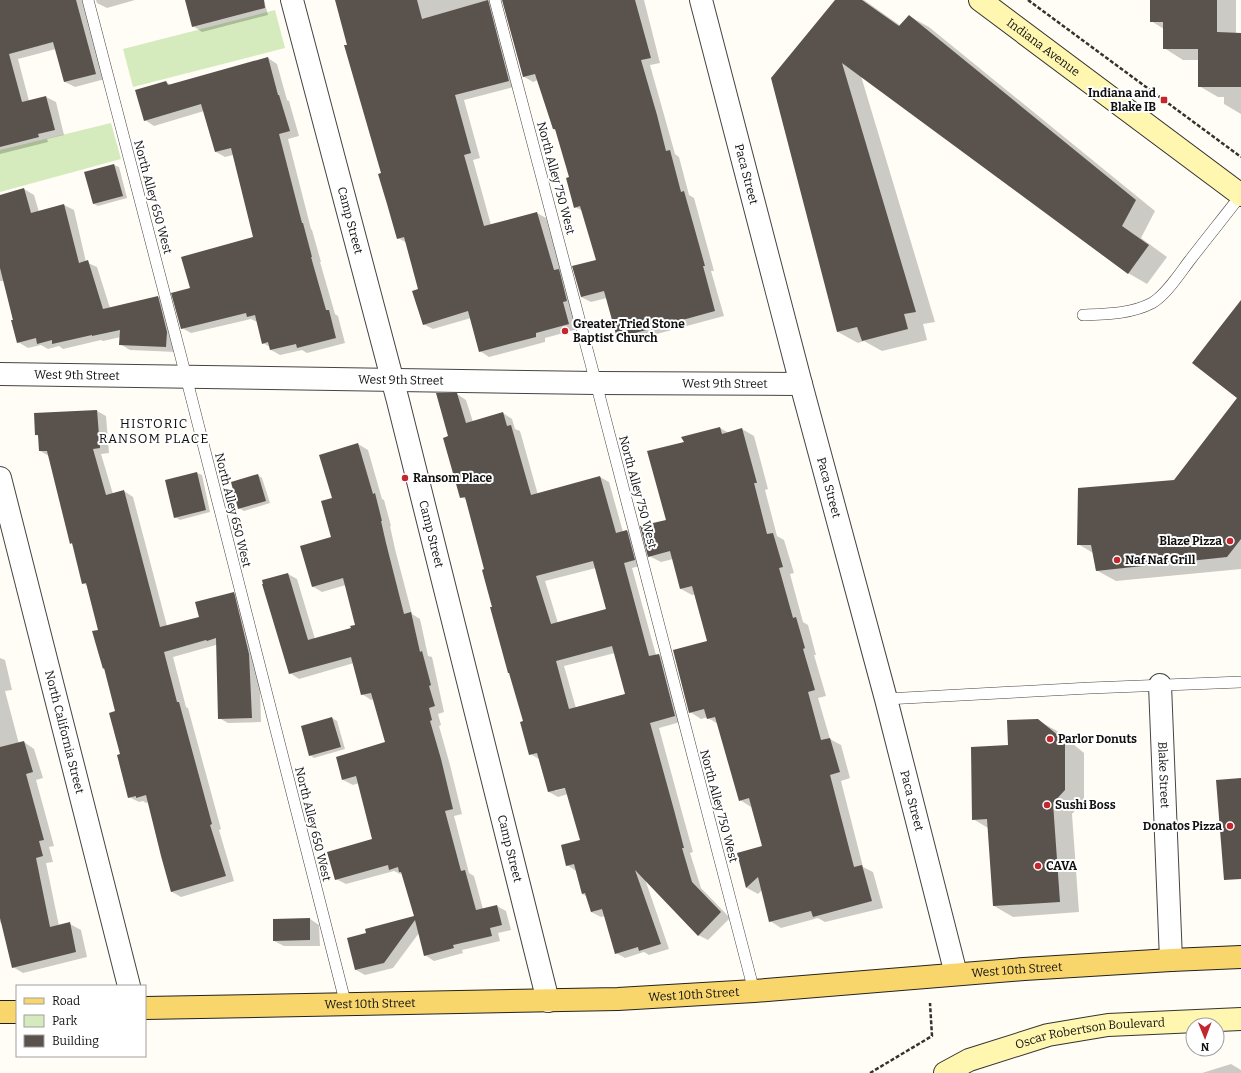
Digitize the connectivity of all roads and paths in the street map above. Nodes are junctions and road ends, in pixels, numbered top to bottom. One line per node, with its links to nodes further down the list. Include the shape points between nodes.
1 (88, 0): 11 (lane, North Alley 650 West)
2 (292, 0): 12 (street, Camp Street)
3 (495, 0): 13 (lane, North Alley 750 West)
4 (701, 0): 14 (street, Paca Street)
5 (980, 0): 8 (main road, Indiana Avenue)
6 (1028, 0): 7 (path)
7 (1241, 157)
8 (1241, 195): 9 (lane, via 1179,275 1153,302 1122,312)
9 (1083, 315)
10 (0, 374): 11 (street, West 9th Street)
11 (186, 376): 12 (street, West 9th Street); 26 (lane, North Alley 650 West)
12 (392, 380): 13 (street, West 9th Street); 25 (street, Camp Street)
13 (596, 383): 14 (street, West 9th Street); 23 (lane, North Alley 750 West)
14 (802, 384): 18 (street, Paca Street)
15 (0, 478): 22 (street, North California Street)
16 (1241, 682): 17 (lane)
17 (1160, 685): 18 (lane); 20 (street, Blake Street)
18 (886, 698): 21 (street, Paca Street)
19 (1241, 958): 20 (main road, West 10th Street)
20 (1171, 960): 21 (main road, West 10th Street)
21 (956, 974): 23 (main road, West 10th Street)
22 (129, 985)
23 (754, 991): 25 (main road, West 10th Street)
24 (929, 998): 31 (path, via 932,1036)
25 (548, 1000): 26 (main road, West 10th Street)
26 (346, 1004): 27 (main road, West 10th Street)
27 (146, 1008)
28 (0, 1012): 29 (main road)
29 (16, 1012)
30 (1241, 1019): 32 (main road, Oscar Robertson Boulevard, via 1108,1025 1048,1035 969,1060)
31 (870, 1073)
32 (945, 1073)

